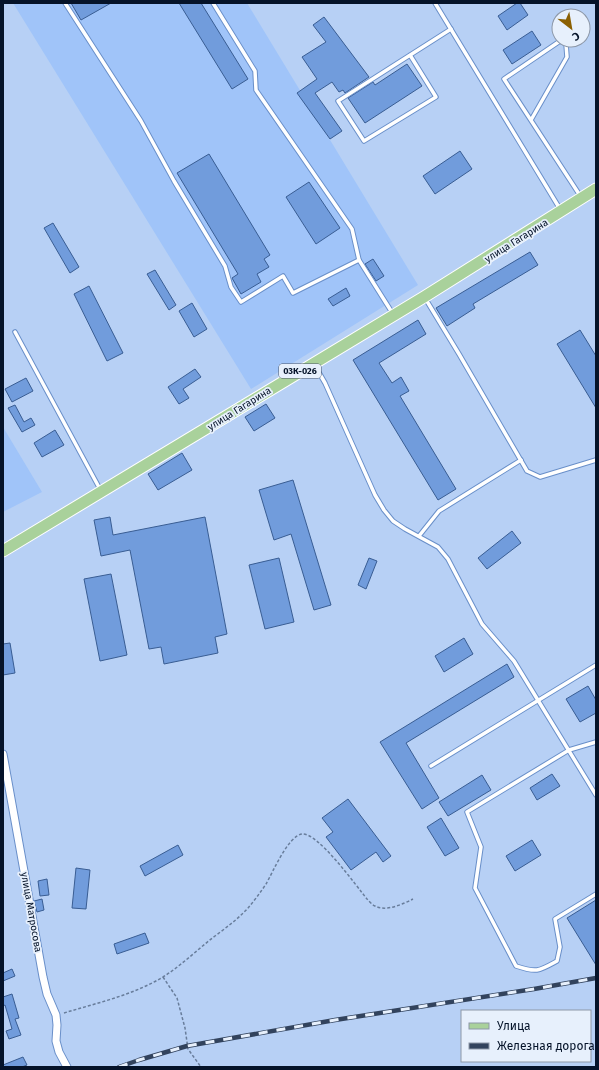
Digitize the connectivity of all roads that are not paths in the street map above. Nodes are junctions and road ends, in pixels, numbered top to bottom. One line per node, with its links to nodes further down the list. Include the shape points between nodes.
1 (65, 3): 10 (lane, via 141,121 224,266 231,287 241,302 283,276 293,293)
2 (213, 3): 10 (lane, via 254,71 256,90 352,229)
3 (435, 3): 4 (lane)
4 (451, 29): 5 (lane); 9 (lane)
5 (410, 55): 5 (lane, via 338,101 364,141 436,97)
6 (531, 120): 6 (lane, via 504,79 560,40 566,44 567,57); 8 (lane)
7 (596, 189): 8 (main road, улица Гагарина / 03К-026)
8 (581, 198): 9 (main road, улица Гагарина / 03К-026)
9 (562, 211): 11 (main road, улица Гагарина / 03К-026)
10 (359, 260): 12 (lane)
11 (424, 297): 12 (main road, улица Гагарина / 03К-026); 15 (lane)
12 (393, 315): 14 (main road, улица Гагарина / 03К-026)
13 (15, 332): 17 (lane)
14 (313, 363): 17 (main road, улица Гагарина / 03К-026); 18 (lane, via 325,383 384,510 393,521)
15 (521, 460): 16 (lane, via 527,471 540,477); 18 (lane, via 439,511)
16 (596, 460)
17 (101, 492): 19 (main road, улица Гагарина / 03К-026)
18 (419, 536): 21 (lane, via 438,547 448,559 482,624 514,661)
19 (3, 551)
20 (596, 665): 21 (lane)
21 (538, 700): 23 (lane); 25 (lane)
22 (596, 742): 23 (lane)
23 (569, 750): 26 (lane); 27 (lane, via 467,812 481,847 475,888 516,966 530,971 542,969 558,961 560,947 555,919)
24 (3, 754): 28 (street, улица Матросова, via 43,978 56,1015 56,1041)
25 (431, 766)
26 (596, 795)
27 (596, 894)
28 (67, 1067)

